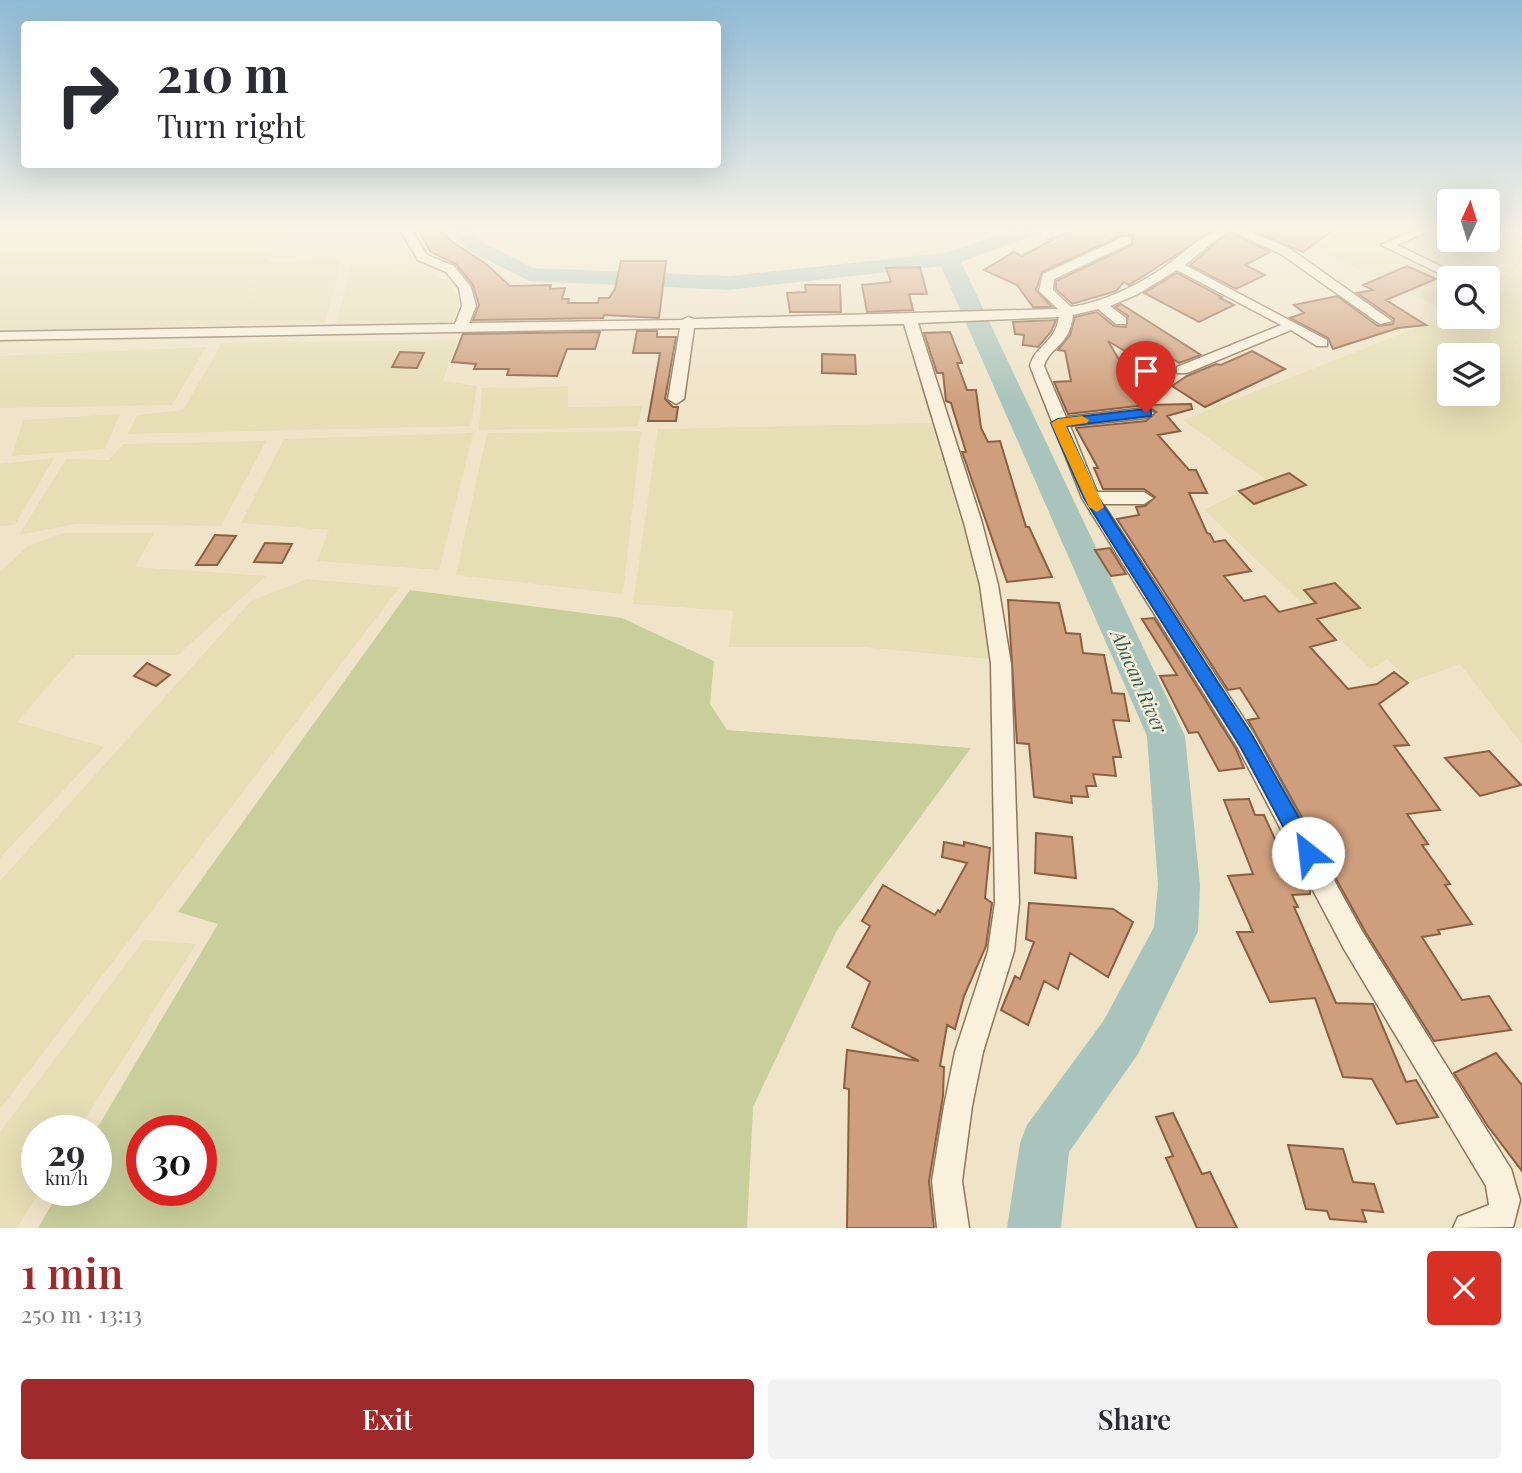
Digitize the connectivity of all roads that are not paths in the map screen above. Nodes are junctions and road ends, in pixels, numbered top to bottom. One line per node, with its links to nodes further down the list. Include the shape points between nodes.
1 (465, 287): 13 (street, via 469,306)
2 (1047, 287): 7 (street)
3 (1142, 287): 6 (street)
4 (1219, 287): 12 (street)
5 (1337, 287): 11 (street)
6 (1100, 304): 7 (street); 10 (street)
7 (1067, 312): 8 (street); 19 (street, via 1060,342 1039,358 1037,366)
8 (910, 320): 9 (street); 22 (street, via 973,523 989,585 1001,664 1007,902 1002,951 958,1106 947,1181)
9 (688, 321): 13 (street); 17 (street)
10 (1121, 321)
11 (1385, 321)
12 (1292, 325): 15 (street); 16 (street)
13 (461, 326): 14 (street)
14 (0, 336)
15 (1322, 343)
16 (1182, 370)
17 (676, 399)
18 (1146, 413): 19 (lane)
19 (1058, 423): 20 (street)
20 (1091, 498): 21 (street); 23 (street, via 1246,741 1353,940 1500,1180 1505,1200 1502,1216)
21 (1144, 498)
22 (953, 1228)
23 (1469, 1228)

